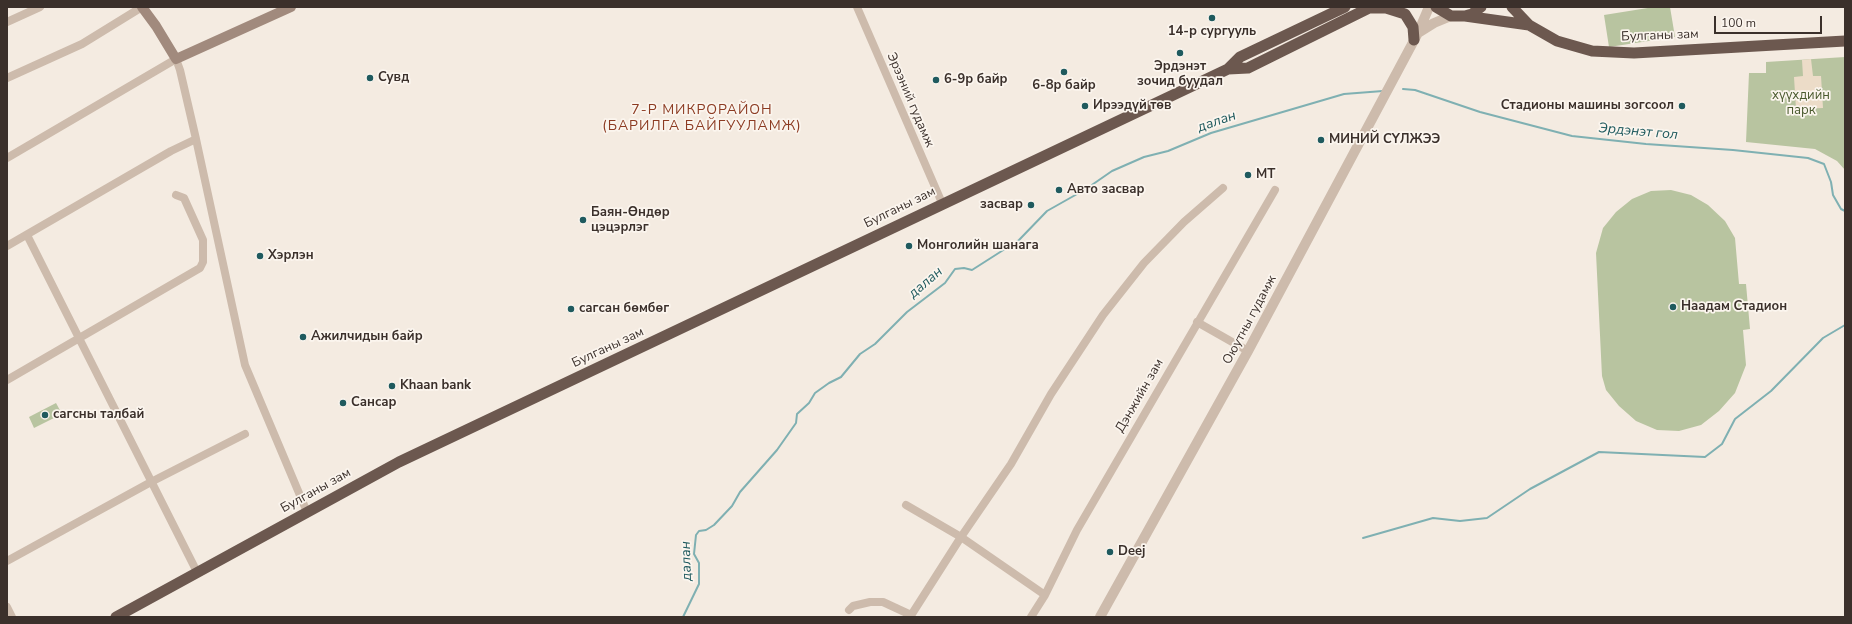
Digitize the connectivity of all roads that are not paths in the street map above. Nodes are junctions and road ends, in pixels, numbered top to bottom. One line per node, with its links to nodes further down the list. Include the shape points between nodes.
1 (40, 7): 13 (street)
2 (142, 7): 17 (main road); 19 (street, via 82,44)
3 (291, 7): 17 (main road)
4 (857, 7): 25 (street, Эрээний гудамж)
5 (1345, 7): 18 (highway, Булганы зам, via 1240,57)
6 (1429, 7): 15 (street, Оюутны гудамж)
7 (1436, 7): 11 (highway)
8 (1481, 7): 12 (highway)
9 (1512, 7): 14 (highway, Булганы зам)
10 (1370, 8): 15 (highway, via 1386,8 1405,14); 18 (highway, Булганы зам, via 1248,68)
11 (1451, 16): 12 (highway, Булганы зам); 15 (street, via 1434,23)
12 (1465, 16): 14 (highway, Булганы зам)
13 (7, 22)
14 (1529, 25): 16 (highway, Булганы зам, via 1557,41 1592,51 1634,53)
15 (1416, 37): 30 (street, Оюутны гудамж)
16 (1845, 41)
17 (176, 59): 20 (street); 21 (street)
18 (1228, 69): 25 (highway, Булганы зам)
19 (7, 78)
20 (196, 139): 26 (street); 35 (street, via 245,365)
21 (7, 158)
22 (1223, 188): 36 (street, via 1184,222 1144,263 1103,315 1051,394 1011,464)
23 (1275, 190): 28 (street, Дэнжийн зам)
24 (176, 194): 29 (street, via 184,198 203,240 203,262 200,268)
25 (942, 203): 35 (highway, Булганы зам, via 399,462)
26 (27, 235): 27 (street); 29 (street)
27 (7, 246)
28 (1197, 322): 30 (street); 39 (street, Дэнжийн зам, via 1077,530)
29 (79, 338): 31 (street); 33 (street)
30 (1248, 352): 46 (street, Оюутны гудамж)
31 (7, 380)
32 (245, 434): 33 (street)
33 (151, 482): 37 (street); 38 (street)
34 (906, 505): 36 (street)
35 (307, 512): 38 (highway, Булганы зам)
36 (961, 537): 39 (street); 42 (street)
37 (7, 561)
38 (197, 572): 44 (highway, Булганы зам)
39 (1045, 595): 45 (street, Дэнжийн зам)
40 (7, 607): 43 (street)
41 (849, 610): 42 (street, via 853,606 870,602 883,602)
42 (911, 616)
43 (12, 617)
44 (116, 617)
45 (1031, 617)
46 (1100, 617)

